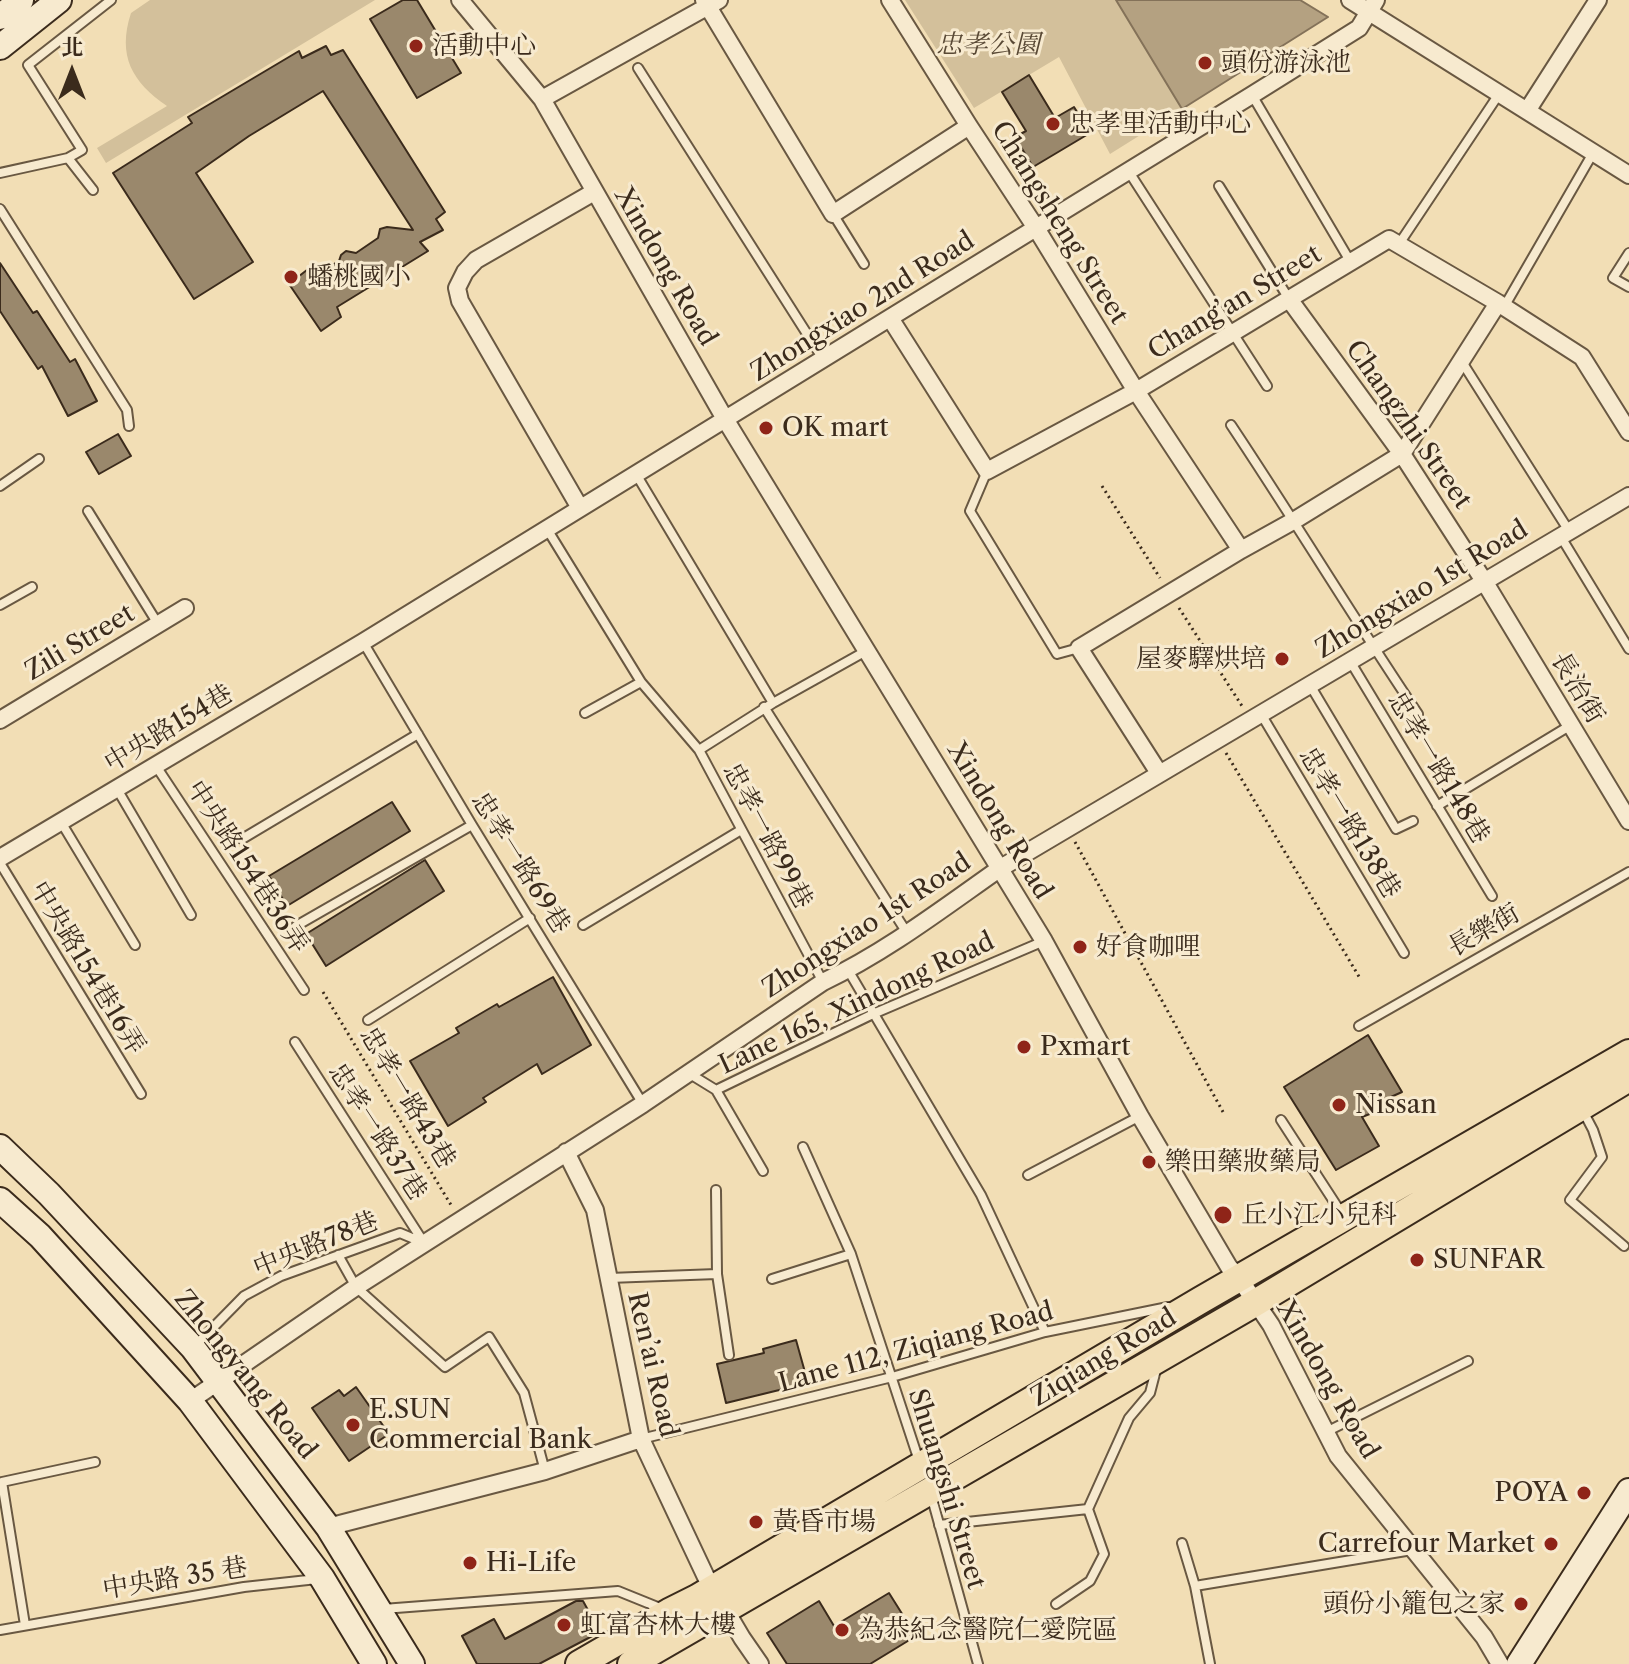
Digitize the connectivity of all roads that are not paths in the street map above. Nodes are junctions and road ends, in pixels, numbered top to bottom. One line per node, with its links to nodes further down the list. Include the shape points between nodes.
1 (21, 0): 10 (street)
2 (59, 0): 11 (street)
3 (111, 0): 19 (lane, via 28,65 82,150)
4 (460, 0): 15 (street, Xindong Road)
5 (890, 0): 17 (street, Changsheng Street)
6 (1350, 0): 9 (street)
7 (1598, 0): 16 (street)
8 (710, 2): 15 (street); 27 (street)
9 (1373, 6): 13 (street); 14 (street, Zhongxiao 2nd Road, via 1359,28)
10 (0, 17)
11 (0, 47)
12 (638, 68): 38 (lane)
13 (1499, 94): 16 (street); 29 (lane)
14 (1252, 95): 20 (street, Zhongxiao 2nd Road); 31 (lane)
15 (542, 99): 25 (street, Xindong Road)
16 (1527, 111): 18 (street)
17 (969, 126): 27 (street); 28 (street, Changsheng Street)
18 (1594, 153): 22 (street); 35 (lane)
19 (68, 158): 21 (lane); 24 (lane)
20 (1129, 171): 28 (street, Zhongxiao 2nd Road); 37 (lane)
21 (0, 173)
22 (1629, 175)
23 (1219, 186): 34 (lane)
24 (93, 190)
25 (594, 192): 42 (street, Xindong Road); 52 (street, via 476,260 457,288)
26 (0, 209): 44 (lane, via 127,410)
27 (833, 214): 32 (lane)
28 (1036, 228): 36 (street, Zhongxiao 2nd Road); 41 (street, Changsheng Street)
29 (1399, 244): 31 (street, Chang’an Street, via 1389,239); 35 (street)
30 (1629, 253): 33 (lane, via 1613,278)
31 (1350, 261): 34 (street, Chang’an Street)
32 (864, 264)
33 (1629, 287)
34 (1289, 299): 37 (street, Chang’an Street); 46 (street, Changzhi Street)
35 (1501, 305): 39 (street); 45 (street, via 1582,357)
36 (890, 318): 38 (street, Zhongxiao 2nd Road); 48 (street)
37 (1233, 333): 40 (lane); 41 (street, Chang’an Street)
38 (823, 359): 42 (street, Zhongxiao 2nd Road)
39 (1461, 361): 46 (street); 56 (lane)
40 (1267, 386)
41 (1136, 391): 48 (street, Chang’an Street); 57 (street, Changsheng Street)
42 (725, 419): 49 (street, Zhongxiao 2nd Road); 67 (street, Xindong Road)
43 (1231, 425): 54 (lane)
44 (129, 426)
45 (1629, 432)
46 (1402, 454): 54 (street); 58 (street, Changzhi Street)
47 (39, 459): 50 (lane)
48 (987, 471): 65 (lane, via 970,511 1057,654)
49 (636, 474): 52 (street, Zhongxiao 2nd Road); 71 (lane)
50 (0, 486)
51 (1629, 496): 56 (street, Zhongxiao 1st Road)
52 (580, 508): 55 (street, Zhongxiao 2nd Road)
53 (88, 511): 62 (lane)
54 (1295, 520): 57 (street); 64 (lane)
55 (547, 529): 63 (street, Zhongxiao 2nd Road); 69 (lane, 忠孝一路99巷)
56 (1564, 534): 58 (street, Zhongxiao 1st Road); 66 (lane)
57 (1241, 550): 65 (street)
58 (1484, 581): 64 (street, Zhongxiao 1st Road); 76 (street, 長治街)
59 (32, 587): 60 (lane)
60 (0, 605)
61 (185, 608): 62 (street, Zili Street)
62 (158, 624): 75 (street, Zili Street)
63 (363, 642): 77 (lane, 忠孝一路69巷); 79 (street, 中央路154巷)
64 (1373, 647): 68 (street, Zhongxiao 1st Road); 74 (lane)
65 (1079, 648): 80 (street)
66 (1629, 649)
67 (867, 651): 71 (lane); 90 (street, Xindong Road)
68 (1350, 661): 70 (street, Zhongxiao 1st Road); 82 (lane, 忠孝一路148巷)
69 (641, 682): 72 (lane); 78 (lane, 忠孝一路99巷)
70 (1310, 684): 73 (street, Zhongxiao 1st Road); 83 (lane, via 1396,829)
71 (768, 705): 78 (lane); 97 (lane)
72 (585, 713)
73 (1260, 714): 80 (street, Zhongxiao 1st Road); 100 (lane, 忠孝一路138巷)
74 (1418, 714)
75 (0, 720)
76 (1571, 725): 82 (lane); 84 (street, 長治街)
77 (418, 734): 86 (lane, 忠孝一路69巷); 88 (lane)
78 (699, 750): 87 (lane, 忠孝一路99巷)
79 (156, 765): 81 (street, 中央路154巷); 103 (lane, 中央路154巷36弄)
80 (1159, 773): 90 (street, Zhongxiao 1st Road)
81 (116, 789): 85 (street, 中央路154巷); 93 (lane)
82 (1437, 806): 92 (lane, 忠孝一路148巷)
83 (1413, 821)
84 (1629, 821)
85 (61, 822): 89 (street, 中央路154巷); 99 (lane)
86 (472, 825): 94 (lane, 忠孝一路69巷); 96 (lane)
87 (741, 830): 95 (lane); 102 (lane, 忠孝一路99巷)
88 (242, 839)
89 (0, 860): 112 (lane, 中央路154巷16弄)
90 (999, 869): 97 (street, Zhongxiao 1st Road); 98 (street, Xindong Road)
91 (1629, 872): 106 (lane, 長樂街)
92 (1492, 896)
93 (191, 915)
94 (530, 918): 105 (lane); 113 (lane, 忠孝一路69巷)
95 (583, 925)
96 (296, 926)
97 (907, 933): 101 (street, Zhongxiao 1st Road)
98 (1044, 941): 104 (lane, Lane 165, Xindong Road); 115 (street, Xindong Road)
99 (135, 945)
100 (1404, 953)
101 (848, 970): 102 (street, Zhongxiao 1st Road); 104 (lane)
102 (823, 982): 109 (street, Zhongxiao 1st Road)
103 (304, 990)
104 (873, 1014): 111 (lane, Lane 165, Xindong Road); 136 (lane, via 981,1195)
105 (368, 1020)
106 (1359, 1026)
107 (295, 1042): 125 (lane, 忠孝一路37巷)
108 (1629, 1053): 124 (main road, Ziqiang Road)
109 (689, 1074): 111 (lane, Lane 165, Xindong Road); 113 (street, Zhongxiao 1st Road)
110 (1629, 1078): 114 (main road, Ziqiang Road)
111 (716, 1090): 120 (lane)
112 (141, 1094)
113 (643, 1104): 119 (street, Zhongxiao 1st Road)
114 (1581, 1106): 126 (lane, via 1602,1157 1570,1200); 135 (main road, Ziqiang Road)
115 (1140, 1116): 121 (lane); 131 (street, Xindong Road)
116 (1281, 1120): 124 (lane)
117 (0, 1147): 137 (street, Zhongyang Road)
118 (803, 1147): 127 (lane, Shuangshi Street)
119 (566, 1152): 125 (street, Zhongxiao 1st Road); 130 (street, Ren’ai Road, via 595,1210)
120 (763, 1171)
121 (1028, 1175)
122 (716, 1190): 129 (lane)
123 (0, 1200): 143 (street, via 40,1236)
124 (1344, 1218): 131 (main road, Ziqiang Road)
125 (424, 1244): 128 (lane, 中央路78巷, via 400,1233); 133 (street, Zhongxiao 1st Road)
126 (1624, 1246)
127 (851, 1254): 132 (lane); 141 (lane, Shuangshi Street)
128 (338, 1255): 133 (lane); 137 (lane, 中央路78巷, via 244,1296)
129 (717, 1274): 130 (lane); 138 (lane)
130 (608, 1278): 145 (street, Ren’ai Road)
131 (1239, 1278): 134 (main road, Ziqiang Road); 135 (street, Xindong Road)
132 (772, 1279)
133 (356, 1287): 142 (street, Zhongxiao 1st Road); 148 (lane, via 445,1367 489,1337 524,1393)
134 (1201, 1300): 136 (lane, Lane 112, Ziqiang Road); 147 (main road, Ziqiang Road)
135 (1255, 1303): 139 (main road, Ziqiang Road); 144 (street, Xindong Road)
136 (1045, 1332): 141 (lane, Lane 112, Ziqiang Road)
137 (193, 1348): 142 (street, Zhongyang Road)
138 (729, 1355)
139 (1159, 1359): 150 (main road, Ziqiang Road); 151 (lane, via 1150,1393 1129,1418)
140 (1468, 1361): 144 (lane)
141 (892, 1377): 145 (lane, Lane 112, Ziqiang Road); 147 (lane, Shuangshi Street)
142 (218, 1381): 143 (street, Zhongxiao 1st Road); 153 (street, Zhongyang Road)
143 (190, 1401): 156 (street)
144 (1326, 1432): 155 (street, Xindong Road, via 1338,1456)
145 (641, 1439): 148 (street); 158 (street, Ren’ai Road)
146 (95, 1462): 162 (lane, via 2,1482)
147 (921, 1466): 150 (lane, Shuangshi Street); 158 (main road, Ziqiang Road)
148 (545, 1471): 153 (street)
149 (1629, 1491): 172 (street)
150 (930, 1492): 152 (lane, Shuangshi Street); 158 (main road, Ziqiang Road)
151 (1088, 1509): 152 (lane); 159 (lane, via 1104,1554 1090,1581)
152 (939, 1525): 169 (lane, Shuangshi Street)
153 (328, 1527): 160 (street, Zhongyang Road)
154 (1182, 1543): 157 (lane)
155 (1414, 1550): 157 (lane); 171 (street, Xindong Road)
156 (322, 1578): 162 (lane, 中央路 35 巷); 164 (street)
157 (1195, 1586): 170 (lane)
158 (719, 1599): 161 (main road, Ziqiang Road, via 697,1598); 167 (main road, Ziqiang Road); 168 (street, Ren’ai Road)
159 (1056, 1604)
160 (378, 1610): 161 (lane, via 618,1591); 165 (street, Zhongyang Road)
161 (669, 1612): 166 (main road, Ziqiang Road)
162 (30, 1624): 163 (lane, 中央路 35 巷)
163 (0, 1630)
164 (374, 1664)
165 (412, 1664)
166 (579, 1664)
167 (631, 1664)
168 (760, 1664)
169 (978, 1664)
170 (1210, 1664)
171 (1500, 1664)
172 (1519, 1664)

